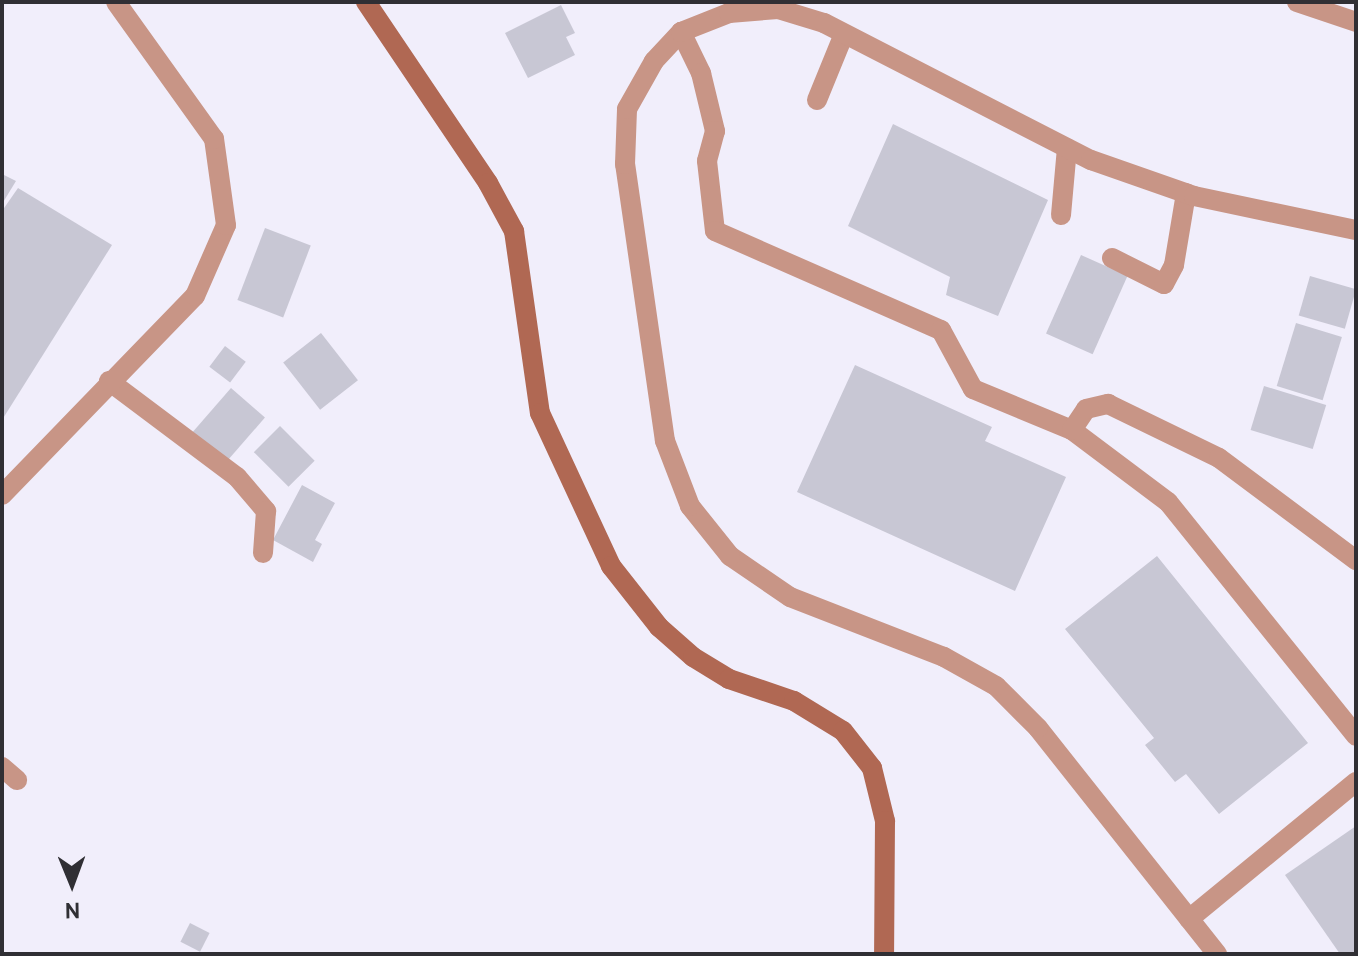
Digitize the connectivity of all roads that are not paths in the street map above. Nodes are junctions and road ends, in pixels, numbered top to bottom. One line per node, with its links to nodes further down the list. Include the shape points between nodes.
1 (116, 2): 15 (street, via 214,139 226,225 195,296)
2 (366, 2): 24 (street, via 488,183 514,231 540,413 611,566 659,627 693,657 729,679 794,701 831,723 872,768 885,821)
3 (817, 2): 6 (street)
4 (1297, 2): 5 (street)
5 (1356, 22)
6 (824, 23): 7 (street, via 778,9 729,13); 8 (street)
7 (681, 32): 16 (street, via 701,73 715,131 707,161 715,231 941,330 973,389); 23 (street, via 654,61 627,109 625,164 665,441 690,506 730,556 790,597 944,657 996,686 1038,728)
8 (844, 34): 9 (street); 10 (street)
9 (817, 100)
10 (1067, 148): 11 (street); 12 (street)
11 (1186, 193): 13 (street); 14 (street, via 1174,265 1164,284)
12 (1061, 215)
13 (1356, 230)
14 (1112, 258)
15 (109, 381): 17 (street); 19 (street, via 237,477 266,511)
16 (1072, 430): 20 (street, via 1086,409 1108,404 1219,458); 21 (street, via 1168,502)
17 (10, 472): 18 (street)
18 (2, 495)
19 (263, 553)
20 (1356, 560)
21 (1356, 736)
22 (1356, 782): 23 (street)
23 (1189, 919): 25 (street)
24 (884, 954)
25 (1217, 954)

